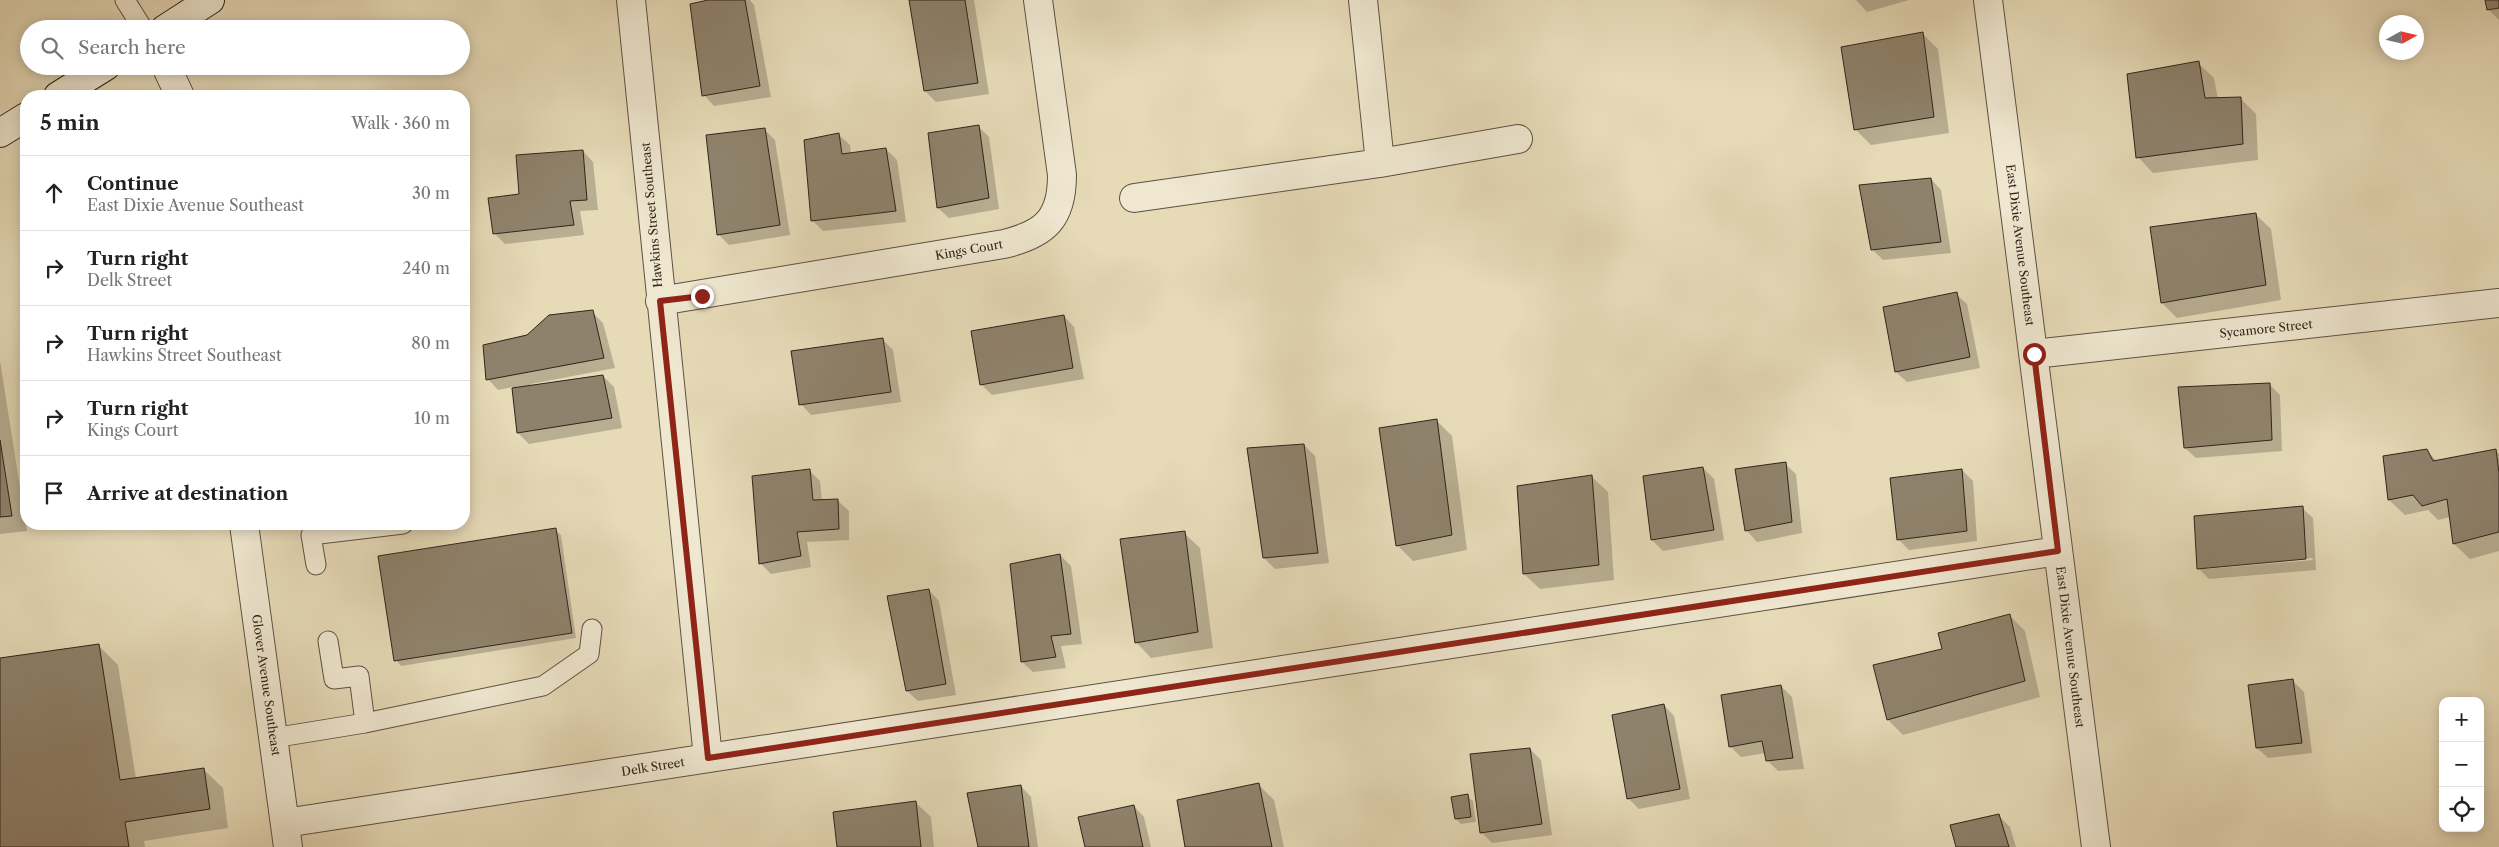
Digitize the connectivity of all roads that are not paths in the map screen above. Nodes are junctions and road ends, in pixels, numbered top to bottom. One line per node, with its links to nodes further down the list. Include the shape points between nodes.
1 (125, 0): 7 (lane)
2 (210, 0): 8 (street)
3 (631, 0): 16 (street, Hawkins Street Southeast)
4 (1038, 0): 16 (street, Kings Court, via 1062,175 1062,193 1056,214 1045,227 1026,239 1004,244)
5 (1363, 0): 14 (street)
6 (1988, 0): 18 (street, East Dixie Avenue Southeast)
7 (138, 20)
8 (179, 20)
9 (92, 75): 11 (street)
10 (170, 75): 12 (street)
11 (68, 90)
12 (177, 90)
13 (1518, 140): 14 (street)
14 (1380, 162): 15 (street)
15 (1134, 198)
16 (660, 301): 27 (street, Hawkins Street Southeast)
17 (2499, 304): 18 (street, Sycamore Street)
18 (2034, 354): 21 (street, East Dixie Avenue Southeast)
19 (245, 530): 26 (street, Glover Avenue Southeast)
20 (353, 530): 22 (lane, via 311,535)
21 (2058, 551): 27 (street, Delk Street); 29 (street, East Dixie Avenue Southeast)
22 (316, 565)
23 (592, 628): 25 (lane, via 589,654 543,686)
24 (328, 641): 25 (lane, via 334,679 359,676)
25 (364, 723): 26 (lane)
26 (273, 738): 28 (street, Glover Avenue Southeast)
27 (708, 758): 28 (street, Delk Street)
28 (287, 835)
29 (2096, 847)

